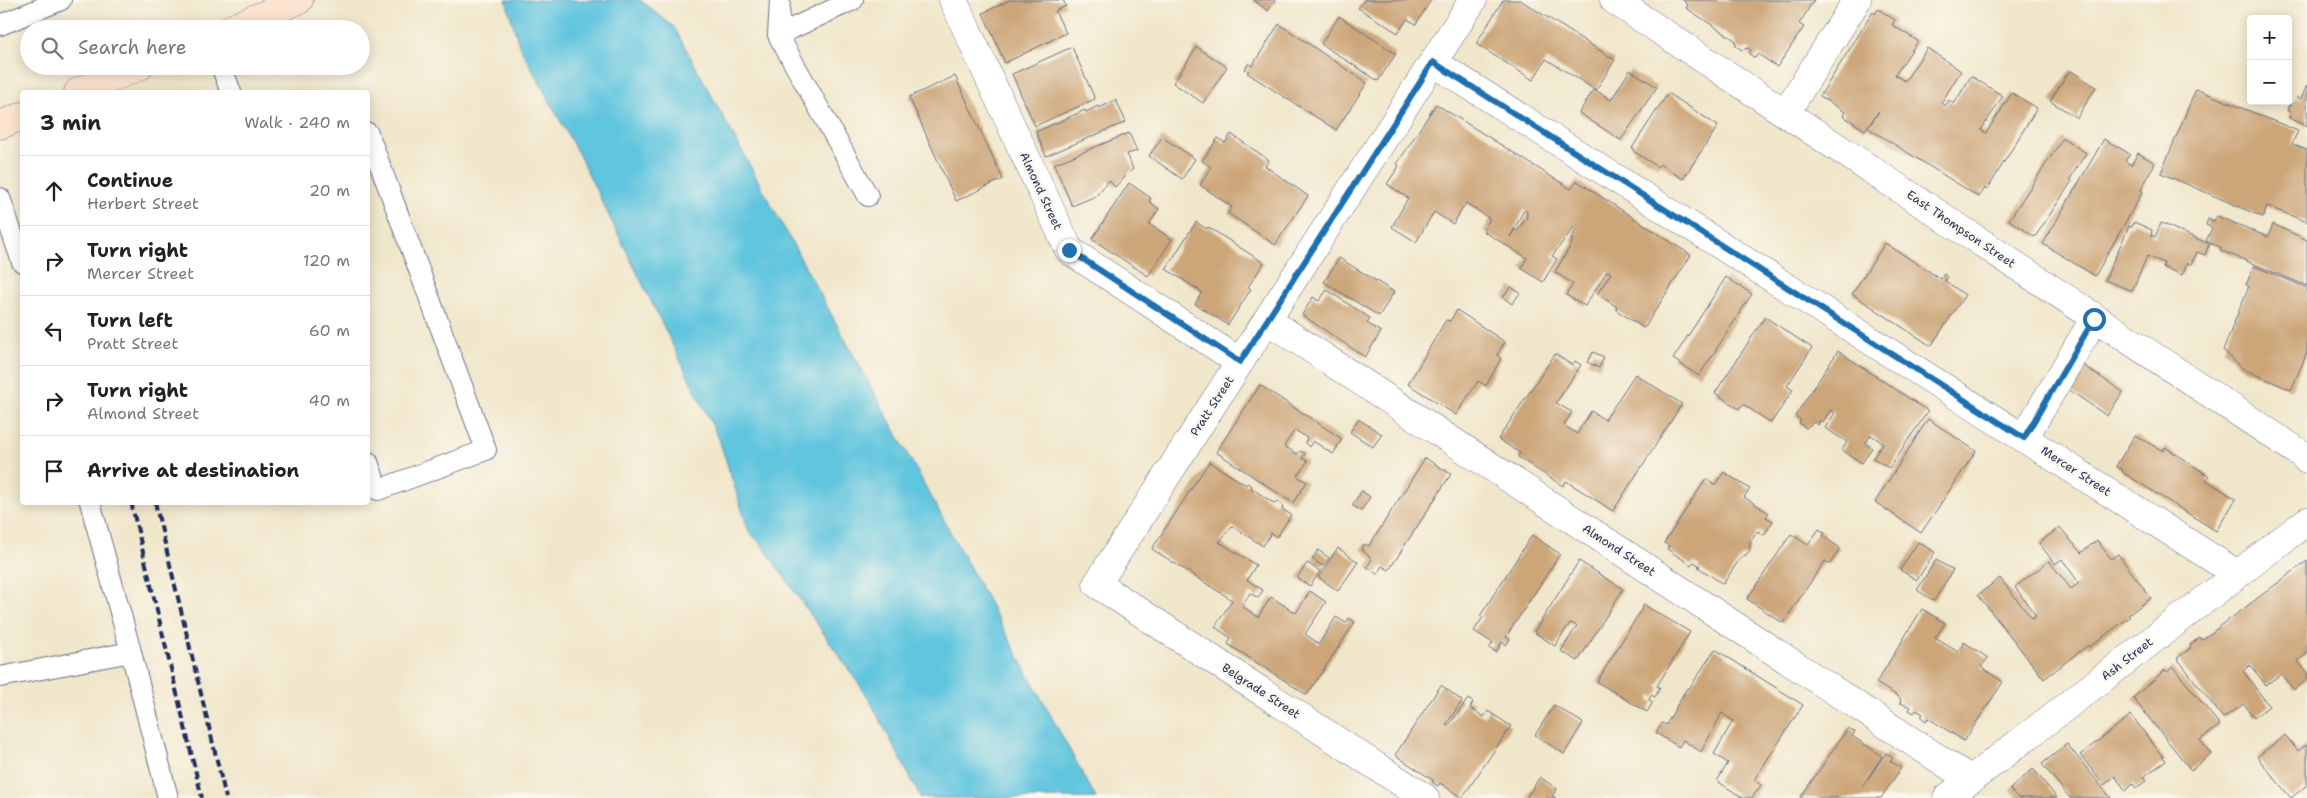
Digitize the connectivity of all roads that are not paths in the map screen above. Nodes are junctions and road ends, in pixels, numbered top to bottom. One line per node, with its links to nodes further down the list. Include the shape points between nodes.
1 (61, 0): 10 (lane)
2 (299, 0): 9 (main road)
3 (780, 0): 11 (lane)
4 (853, 0): 11 (lane)
5 (953, 0): 26 (street, Almond Street, via 1069,250)
6 (1473, 0): 12 (street, Pratt Street)
7 (1614, 0): 17 (street, East Thompson Street)
8 (1857, 0): 17 (street)
9 (251, 20)
10 (0, 25)
11 (778, 35): 21 (lane)
12 (1433, 62): 25 (street, Pratt Street); 27 (street, Mercer Street)
13 (119, 75): 15 (main road)
14 (224, 75): 16 (lane)
15 (83, 90)
16 (230, 90)
17 (1786, 112): 24 (street, East Thompson Street)
18 (20, 117): 19 (main road)
19 (0, 125)
20 (370, 138): 29 (lane, via 486,450 378,490)
21 (868, 196)
22 (0, 198): 23 (lane)
23 (20, 256)
24 (2094, 319): 27 (street); 28 (street, East Thompson Street)
25 (1267, 320): 26 (street, Pratt Street); 36 (street, Almond Street)
26 (1240, 362): 33 (street, Pratt Street)
27 (2024, 438): 32 (street, Mercer Street)
28 (2306, 454)
29 (370, 468)
30 (91, 505): 34 (lane)
31 (2307, 521): 32 (street, Ash Street)
32 (2237, 574): 36 (street, Ash Street)
33 (1097, 584): 38 (street, Belgrade Street)
34 (131, 652): 35 (lane); 37 (lane)
35 (0, 677)
36 (1971, 780): 39 (street, Ash Street)
37 (168, 798)
38 (1425, 798)
39 (1947, 798)

